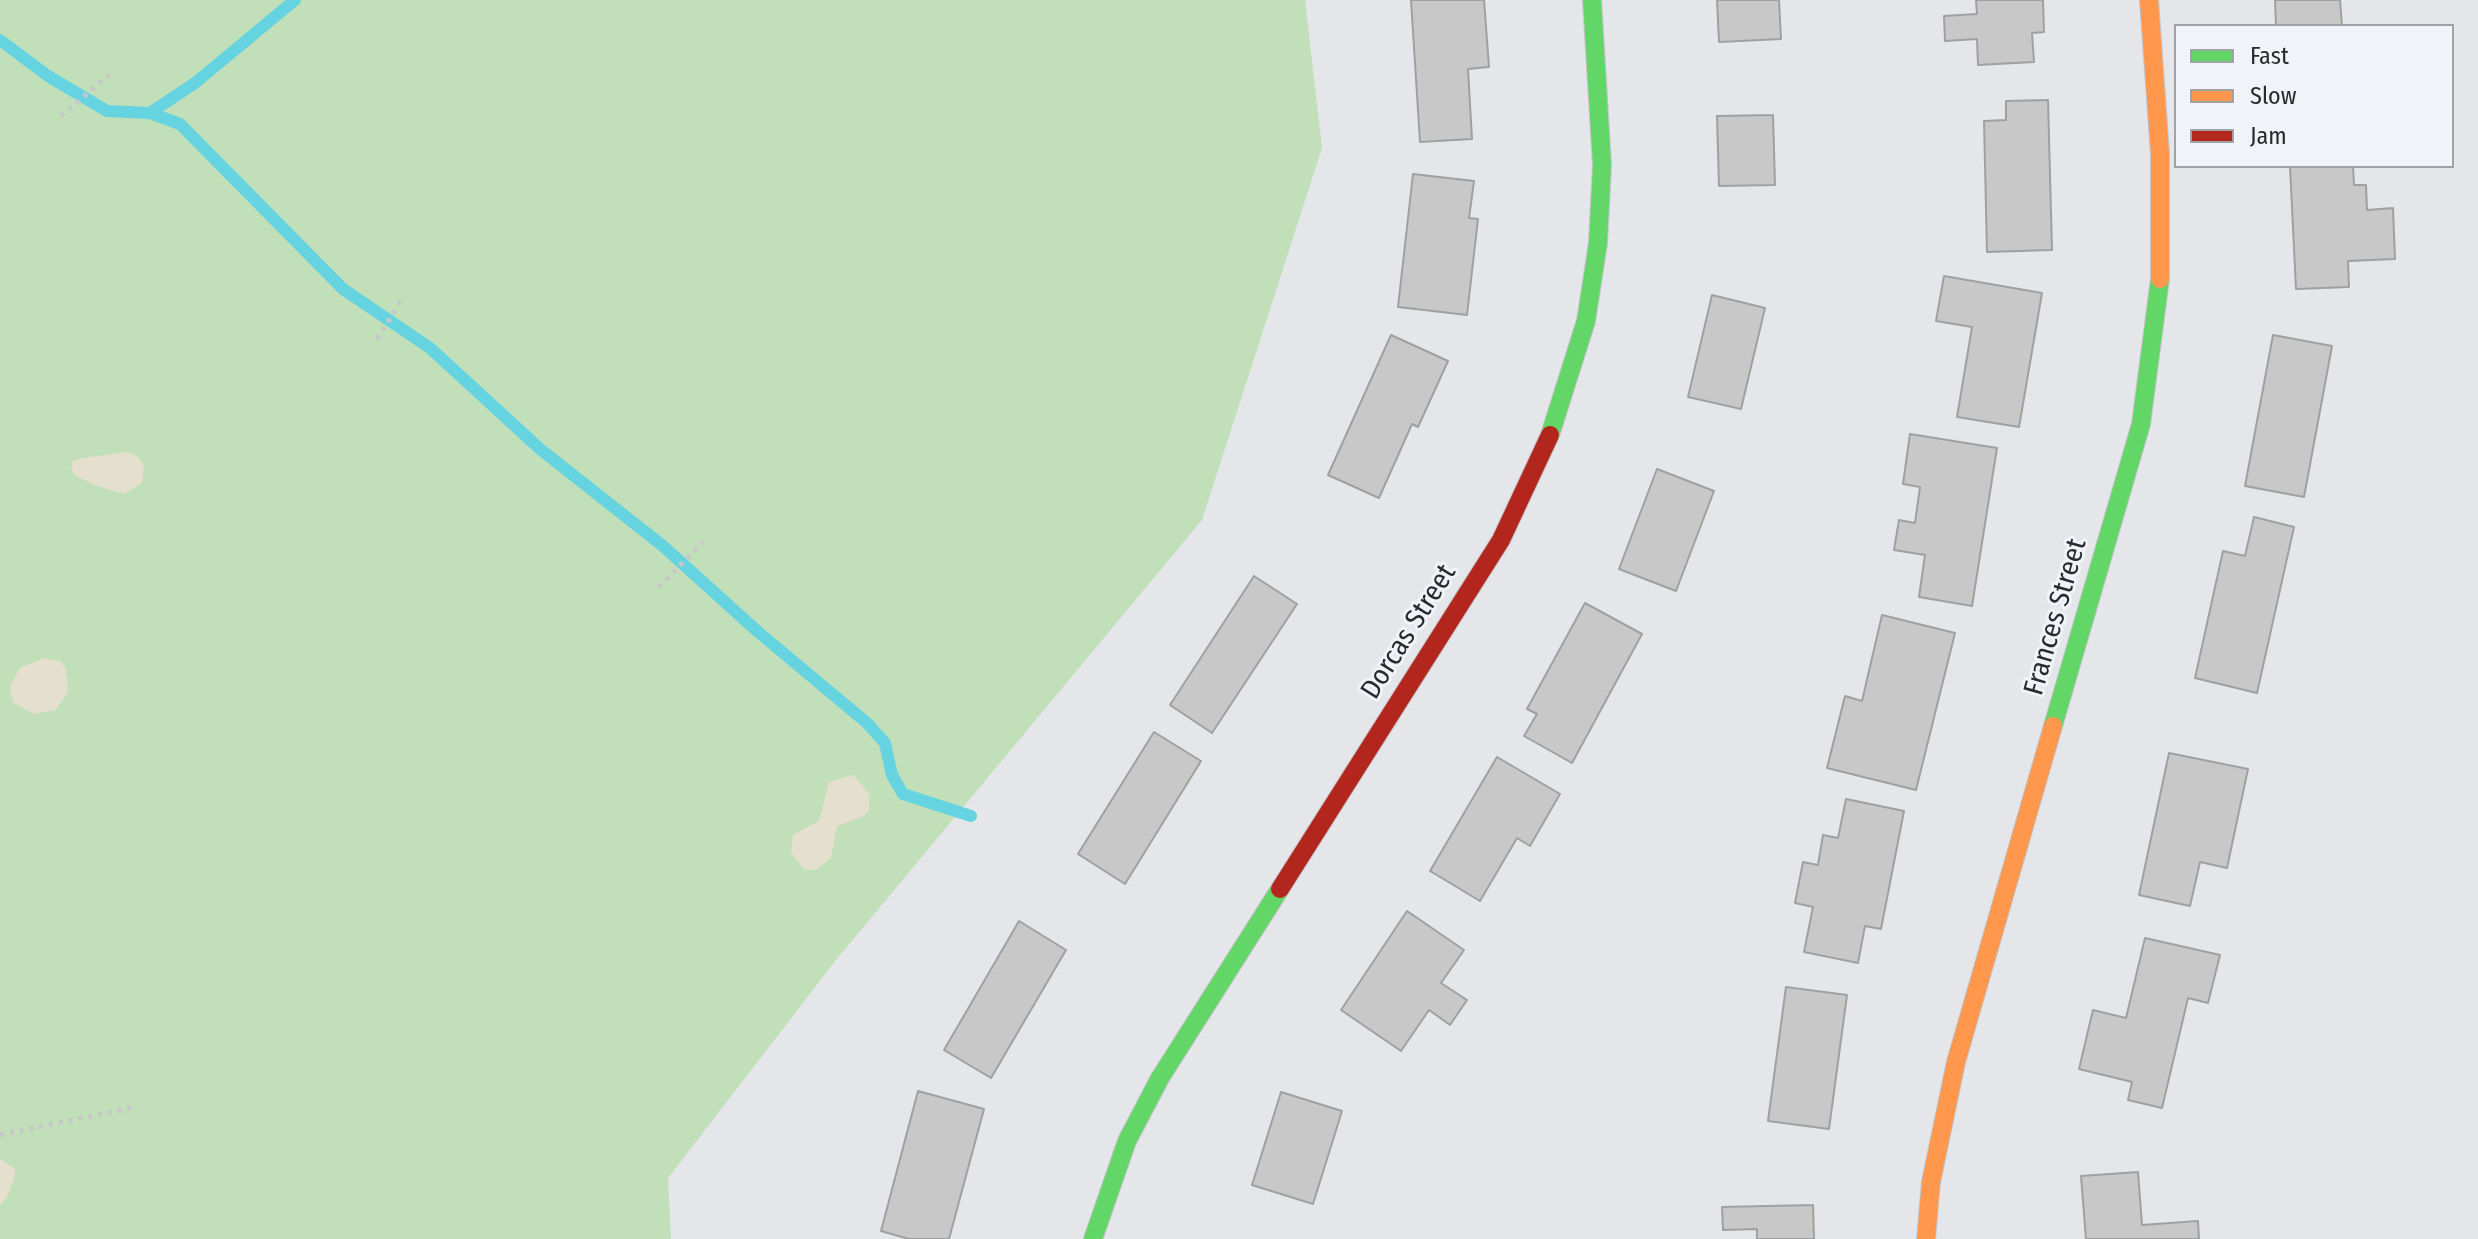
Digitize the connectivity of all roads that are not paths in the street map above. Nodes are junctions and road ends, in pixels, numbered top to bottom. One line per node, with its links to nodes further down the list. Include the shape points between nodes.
1 (1592, 0): 3 (street, Dorcas Street, via 1602,165 1598,243 1586,321 1536,470 1501,540 1160,1078 1127,1141)
2 (2149, 0): 4 (street, Frances Street, via 2160,154 2160,278 2141,424 1956,1062 1931,1182)
3 (1093, 1239)
4 (1926, 1239)

